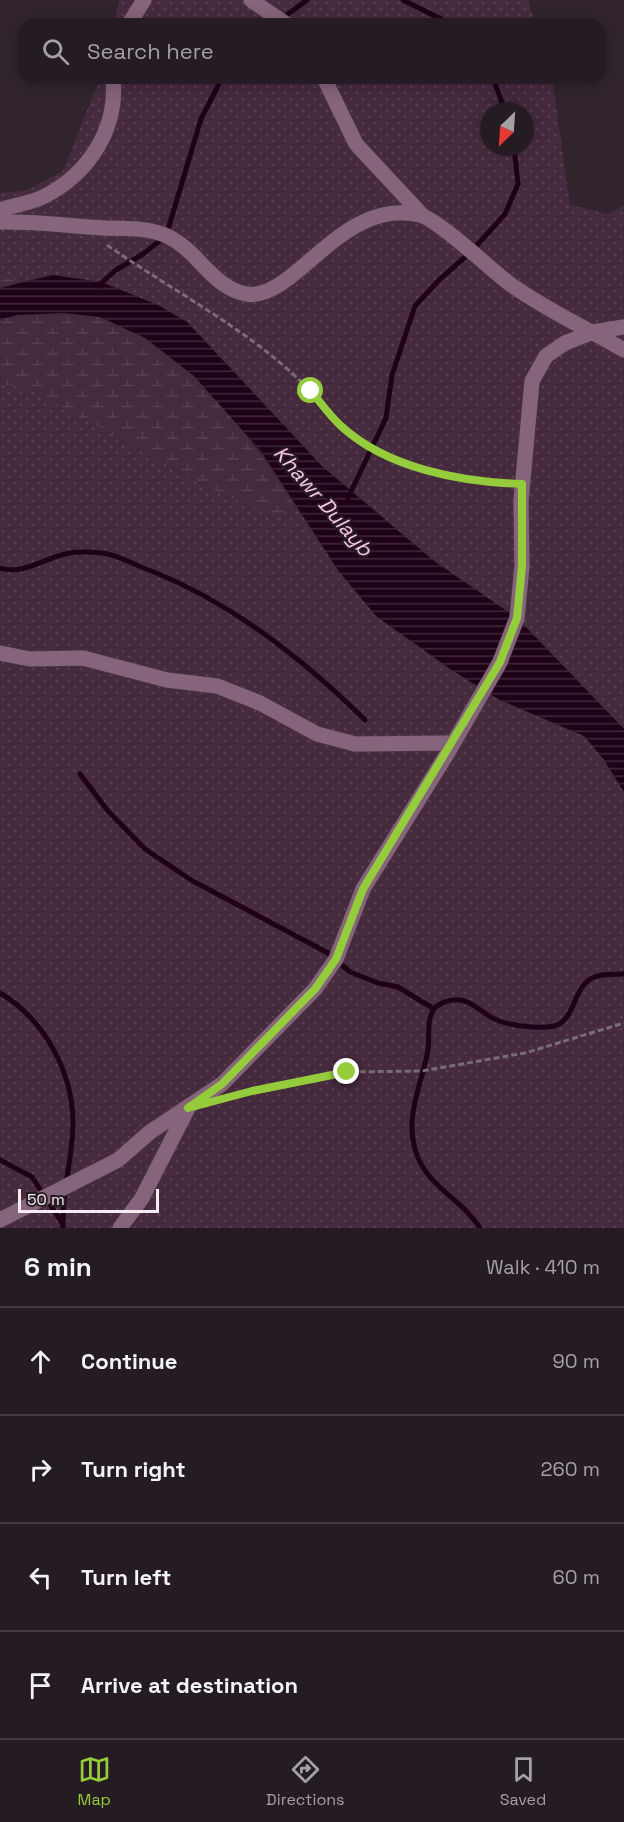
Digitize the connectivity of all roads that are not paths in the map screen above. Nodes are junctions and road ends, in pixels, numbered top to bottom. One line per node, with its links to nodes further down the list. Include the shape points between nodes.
1 (144, 0): 3 (street)
2 (250, 0): 4 (street)
3 (133, 18)
4 (276, 18)
5 (113, 84): 7 (street, via 109,122 96,153 72,180 43,197)
6 (327, 84): 8 (street, via 356,144)
7 (0, 210)
8 (423, 216): 9 (street, via 397,212 373,216 338,237 271,290 248,294 230,289 191,251 166,236 139,229 45,221); 11 (street, via 510,284 547,309)
9 (0, 222)
10 (624, 327): 11 (street)
11 (593, 332): 12 (street); 14 (street, via 546,356 532,381 522,484 522,566 517,618 500,662)
12 (624, 350)
13 (0, 653): 14 (street, via 30,659 82,658 167,680 217,686 260,703 317,734 355,744)
14 (453, 743): 15 (street, via 363,889 336,959 315,989 222,1084)
15 (188, 1108): 16 (street, via 150,1132 118,1160); 17 (street, via 142,1198)
16 (0, 1220)
17 (120, 1228)

